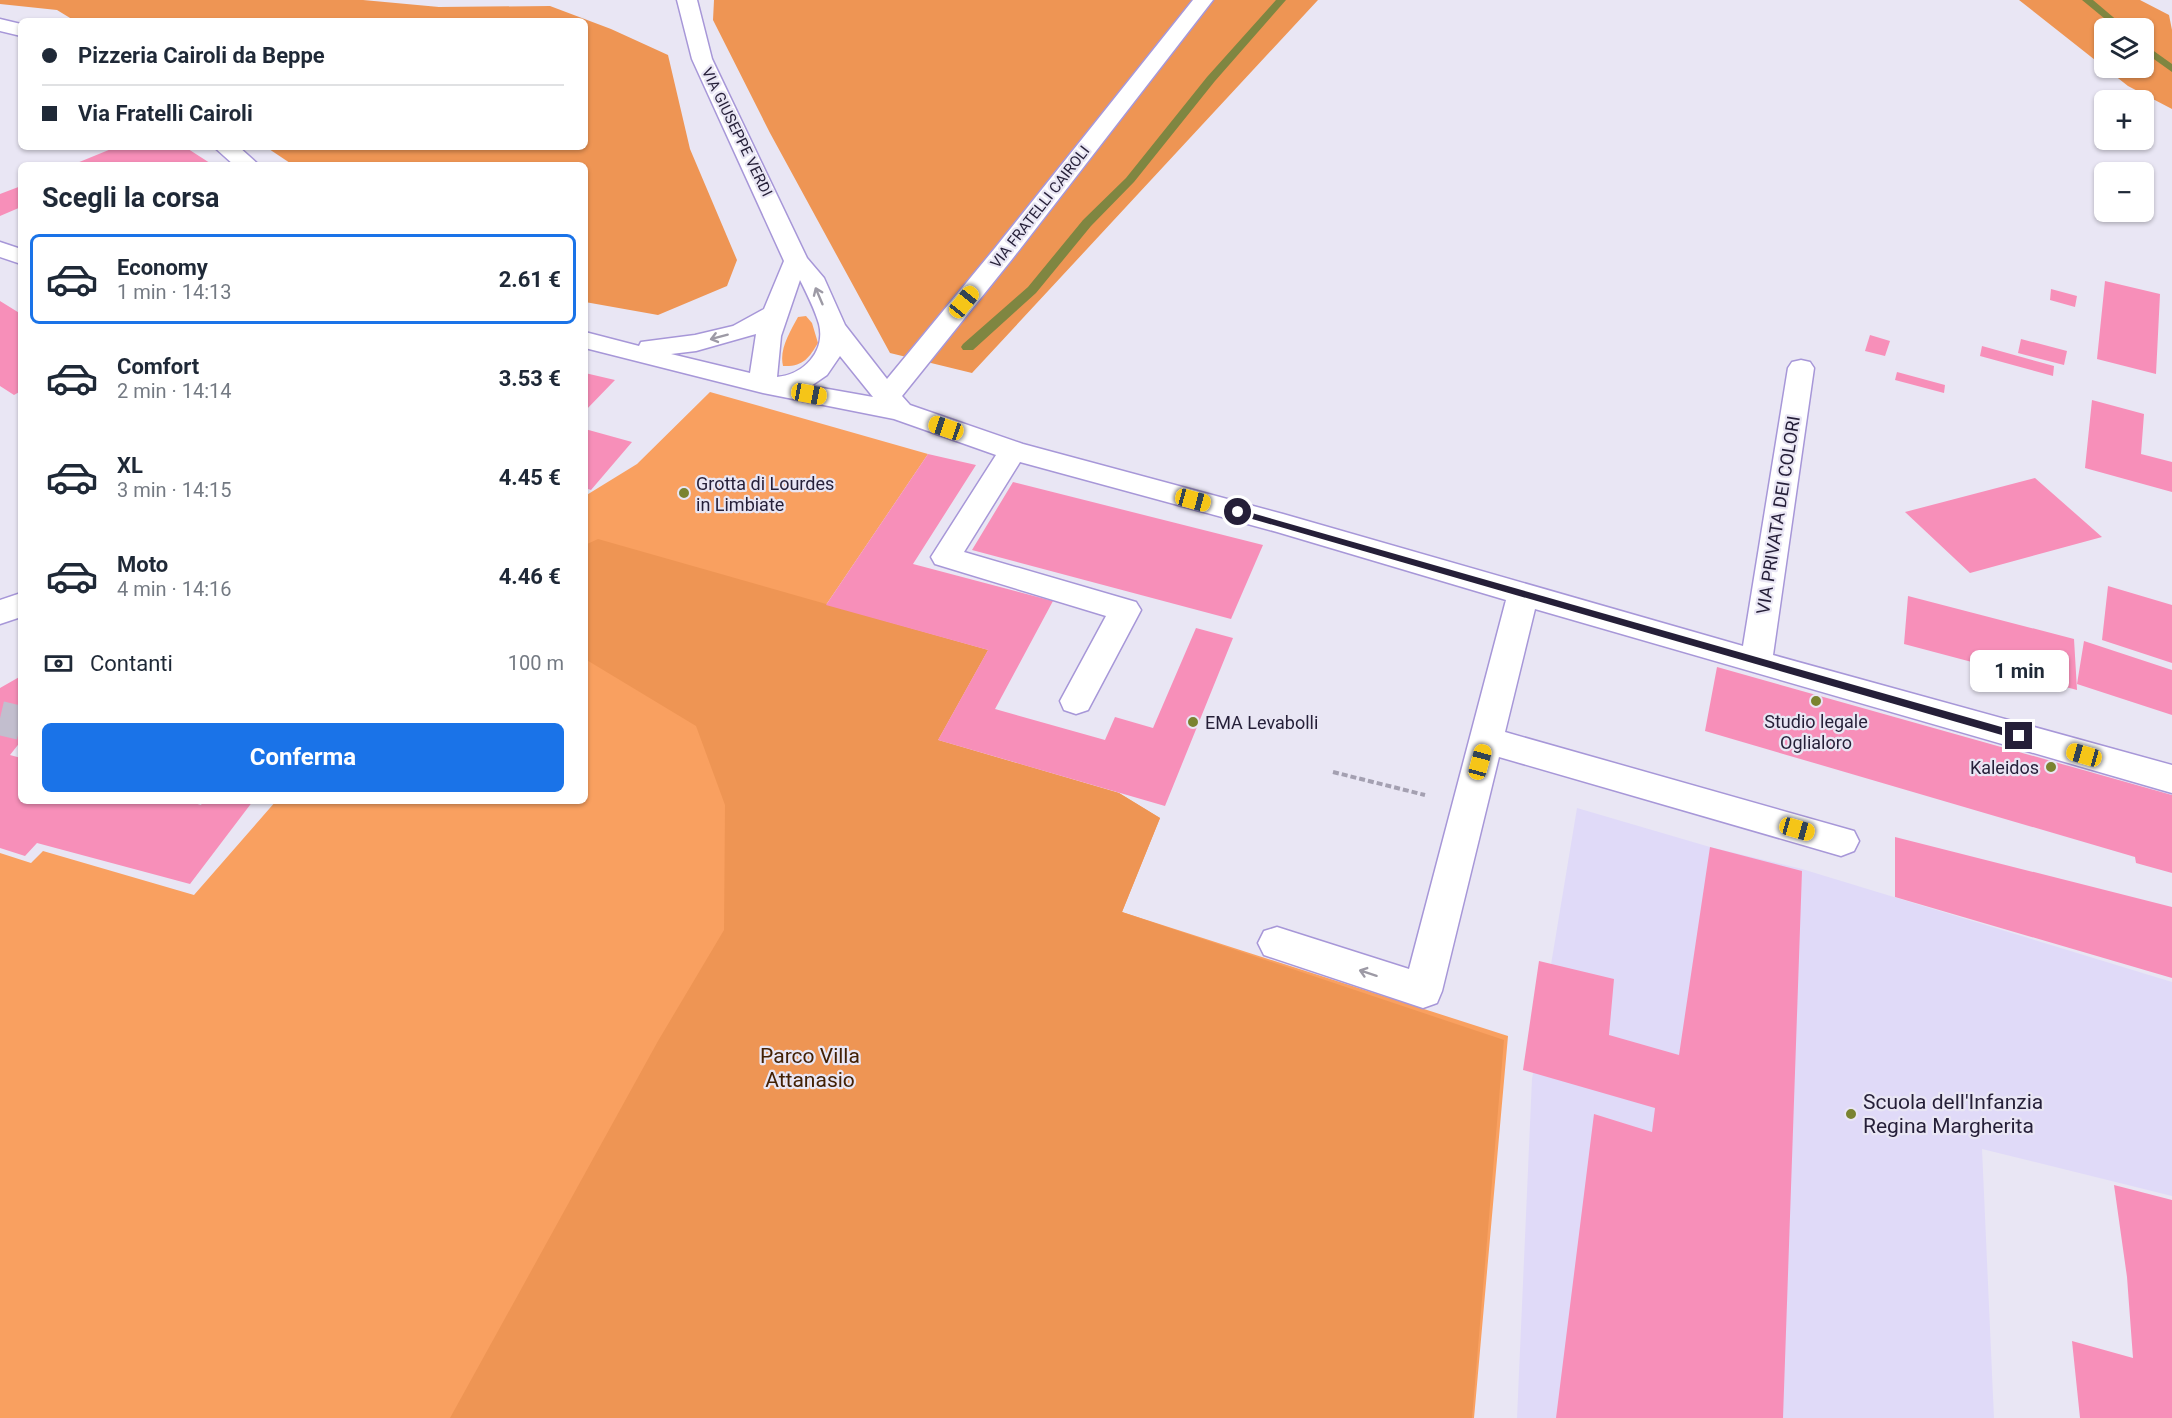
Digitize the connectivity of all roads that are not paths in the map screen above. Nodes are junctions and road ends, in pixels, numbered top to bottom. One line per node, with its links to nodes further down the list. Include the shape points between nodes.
1 (687, 0): 7 (street, VIA GIUSEPPE VERDI, via 702,59)
2 (1203, 0): 14 (street, VIA FRATELLI CAIROLI, via 1004,253)
3 (0, 25): 4 (street)
4 (18, 29)
5 (229, 150): 6 (street)
6 (244, 162)
7 (796, 261): 8 (street); 9 (street, VIA GIUSEPPE VERDI, one-way to 7, via 812,278)
8 (772, 315): 11 (street, one-way to 11, via 742,331 696,343 645,349); 13 (street)
9 (832, 326): 13 (street, via 833,343 820,368 786,386); 14 (street, VIA GIUSEPPE VERDI)
10 (588, 341): 11 (street)
11 (619, 347): 13 (street)
12 (1801, 368): 19 (street, VIA PRIVATA DEI COLORI)
13 (763, 385): 14 (street)
14 (893, 404): 15 (street)
15 (1013, 451): 16 (street); 20 (street, via 946,557 1125,610)
16 (1523, 592): 19 (street); 21 (street)
17 (18, 605): 18 (street)
18 (0, 613)
19 (1756, 662): 22 (street)
20 (1076, 701)
21 (1486, 740): 23 (street); 24 (street, one-way to 24, via 1423,991)
22 (2172, 779)
23 (1840, 841)
24 (1277, 944)

